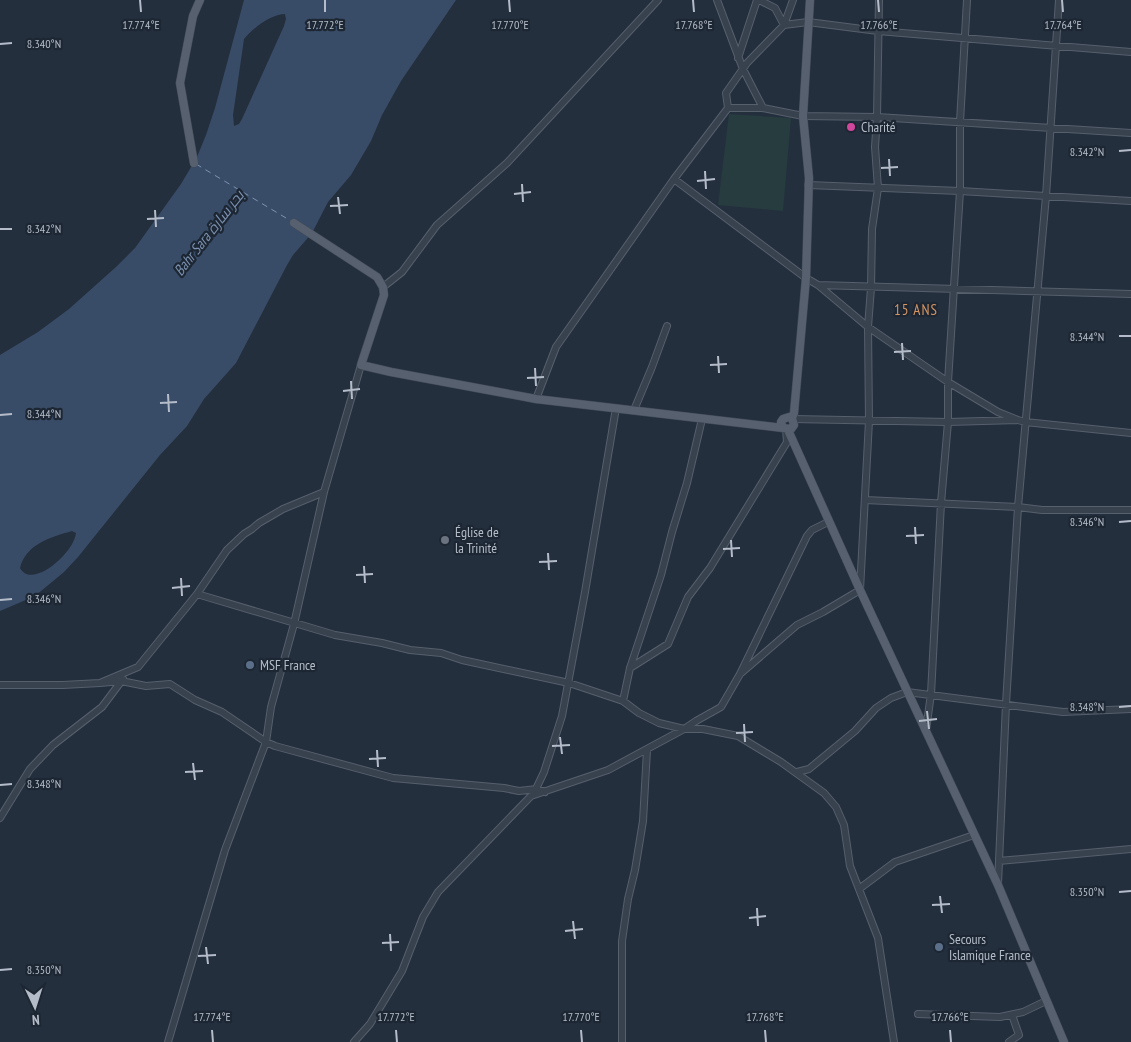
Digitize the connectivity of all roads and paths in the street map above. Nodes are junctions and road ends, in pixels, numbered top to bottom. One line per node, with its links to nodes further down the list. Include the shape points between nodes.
1 (200, 0): 25 (main road, via 193,16 180,83)
2 (658, 0): 35 (street, via 507,163 437,225 402,272)
3 (717, 0): 16 (street)
4 (758, 0): 11 (street, via 775,8); 16 (street)
5 (793, 0): 11 (street)
6 (810, 0): 10 (main road)
7 (879, 0): 12 (street)
8 (967, 0): 13 (street)
9 (1059, 0): 14 (street)
10 (808, 22): 11 (street); 12 (street); 20 (main road)
11 (784, 25): 17 (street)
12 (878, 31): 13 (street); 21 (street)
13 (965, 38): 14 (street); 22 (street)
14 (1056, 45): 15 (street); 23 (street)
15 (1131, 52)
16 (738, 58): 17 (street)
17 (743, 69): 18 (street, via 726,94); 19 (street)
18 (728, 108): 19 (street); 26 (street)
19 (763, 108): 20 (street)
20 (803, 116): 21 (street); 27 (main road)
21 (877, 117): 22 (street); 28 (street)
22 (960, 122): 23 (street); 29 (street)
23 (1050, 128): 24 (street); 30 (street)
24 (1131, 133)
25 (194, 163)
26 (674, 179): 33 (street); 44 (street, via 556,348)
27 (808, 185): 28 (street); 33 (main road)
28 (878, 188): 29 (street); 36 (street, via 872,229)
29 (960, 191): 30 (street); 37 (street)
30 (1046, 196): 31 (street); 38 (street)
31 (1131, 201)
32 (294, 223): 35 (main road, via 377,277)
33 (806, 278): 34 (street); 48 (main road)
34 (818, 285): 36 (street); 41 (street)
35 (383, 287): 42 (main road, via 382,305)
36 (871, 288): 37 (street); 41 (street)
37 (953, 288): 38 (street); 43 (street)
38 (1037, 291): 39 (street); 52 (street)
39 (1131, 294)
40 (667, 326): 46 (street)
41 (868, 327): 43 (street); 50 (street)
42 (361, 365): 44 (main road); 55 (street)
43 (948, 382): 49 (street, via 998,412); 51 (street)
44 (536, 399): 45 (main road)
45 (616, 408): 46 (main road); 69 (street)
46 (634, 410): 47 (main road)
47 (702, 419): 53 (main road); 65 (street, via 661,575)
48 (793, 419): 50 (street); 53 (main road, via 783,419 781,422)
49 (1018, 420): 51 (street); 52 (street)
50 (869, 421): 51 (street); 56 (street)
51 (948, 422): 57 (street)
52 (1025, 422): 54 (street); 58 (street)
53 (786, 429): 60 (main road); 65 (street, via 787,442 710,568 688,598 668,644)
54 (1131, 432)
55 (324, 492): 62 (street, via 284,509 244,534 227,550); 63 (street)
56 (865, 500): 57 (street); 61 (street)
57 (941, 503): 58 (street); 72 (street)
58 (1018, 506): 59 (street, via 1042,510); 74 (street)
59 (1131, 510)
60 (828, 522): 61 (main road); 66 (street, via 812,530 808,536)
61 (860, 590): 66 (street, via 797,625); 71 (main road)
62 (197, 594): 63 (street); 64 (street)
63 (294, 624): 69 (street); 79 (street, via 271,707)
64 (138, 667): 67 (street); 68 (street)
65 (630, 668): 73 (street)
66 (740, 674): 77 (street, via 721,707)
67 (121, 681): 68 (street); 79 (street, via 146,686 170,684 222,712); 85 (street, via 102,707 53,745 30,769)
68 (100, 683): 70 (street)
69 (569, 683): 73 (street); 82 (street, via 553,749)
70 (0, 685)
71 (907, 692): 72 (street); 78 (main road); 81 (street, via 876,708 855,731 809,769)
72 (930, 694): 74 (street); 78 (street)
73 (623, 701): 77 (street, via 659,723)
74 (1006, 704): 75 (street, via 1063,712); 88 (street)
75 (1128, 709): 76 (street)
76 (1131, 716)
77 (684, 730): 80 (street); 81 (street, via 703,729 738,736)
78 (926, 732): 86 (main road)
79 (266, 742): 82 (street, via 393,778 519,791); 94 (street, via 225,850)
80 (647, 750): 83 (street, via 608,770); 96 (street, via 643,821 622,941)
81 (797, 772): 90 (street, via 836,807 844,825 850,866)
82 (537, 788): 83 (street); 84 (street)
83 (545, 792): 84 (street)
84 (532, 796): 95 (street, via 438,892 423,917 402,971 370,1024)
85 (0, 818)
86 (974, 835): 89 (main road); 90 (street, via 896,862)
87 (1131, 849): 88 (street)
88 (999, 861): 89 (street)
89 (998, 885): 91 (main road)
90 (859, 889): 97 (street, via 878,938)
91 (1046, 1001): 93 (street); 99 (main road)
92 (918, 1014): 93 (street)
93 (1012, 1015): 98 (street, via 1019,1035)
94 (168, 1042)
95 (354, 1042)
96 (622, 1042)
97 (894, 1042)
98 (1009, 1042)
99 (1064, 1042)

